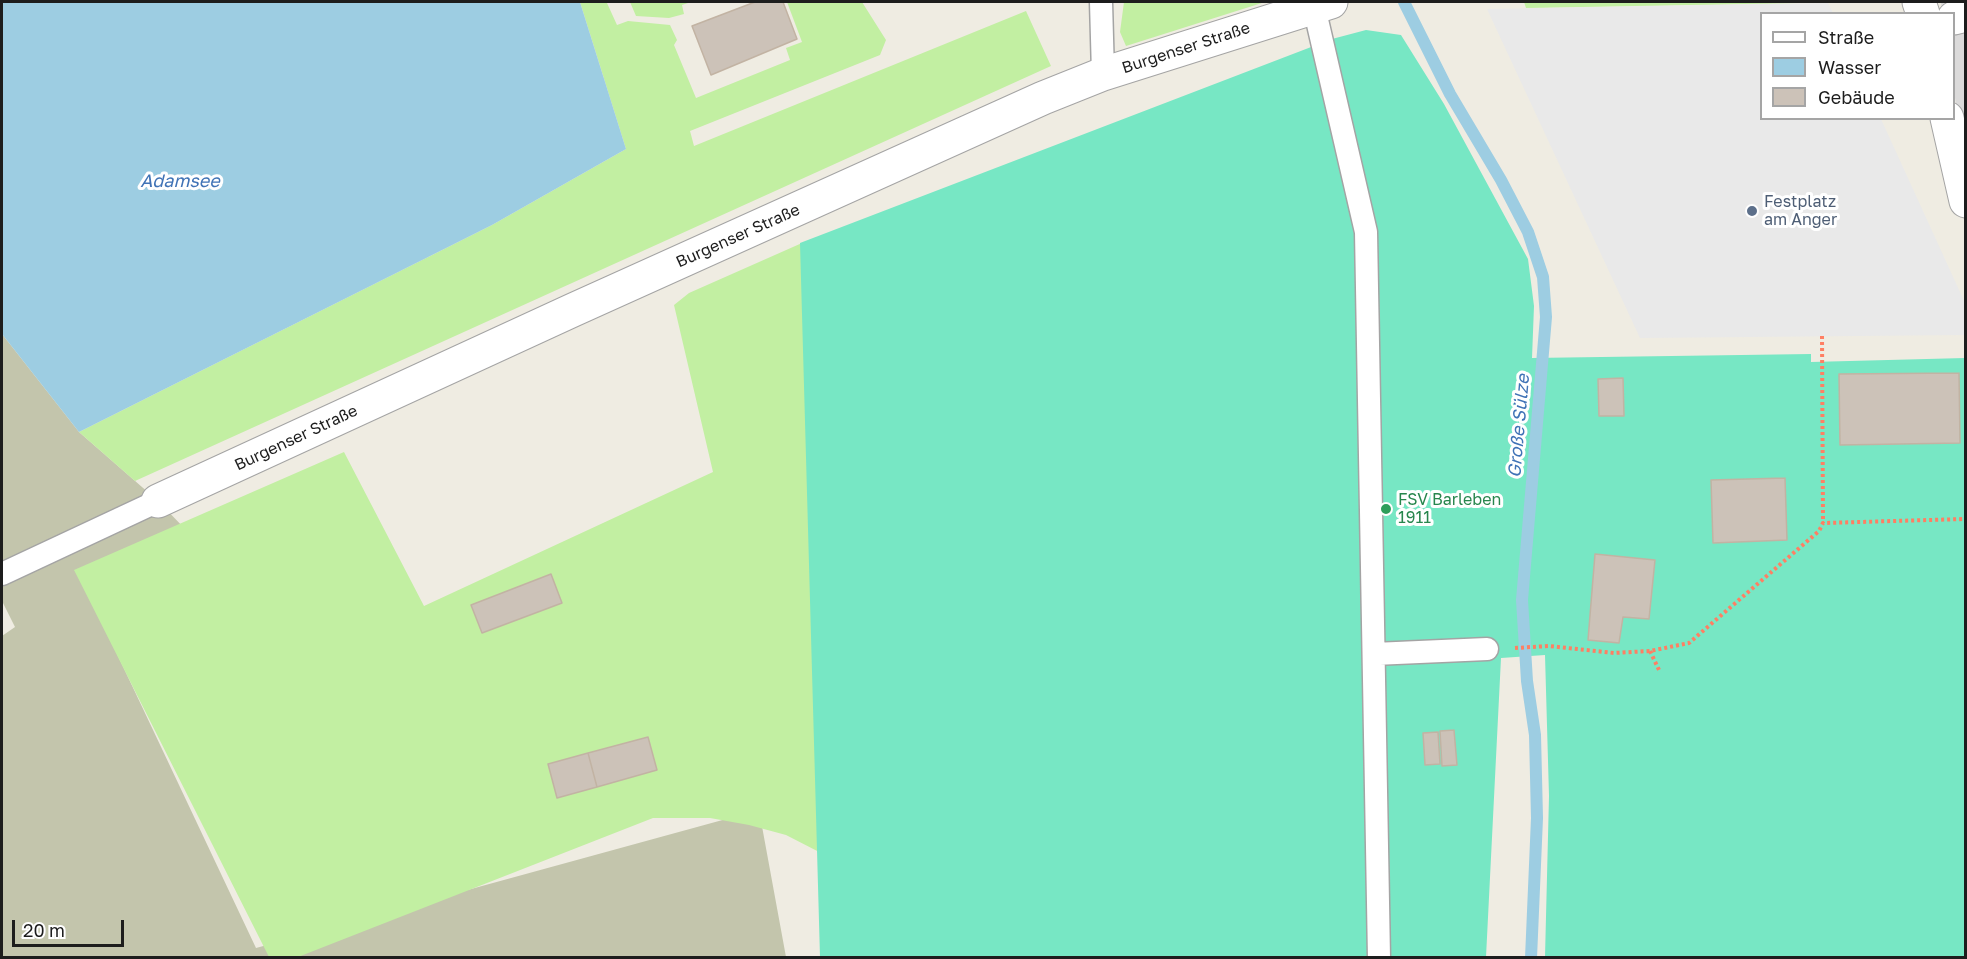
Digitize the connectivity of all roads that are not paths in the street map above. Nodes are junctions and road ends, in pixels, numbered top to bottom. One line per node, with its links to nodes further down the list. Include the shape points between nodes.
1 (1101, 2): 3 (lane)
2 (1322, 4): 3 (street, Burgenser Straße); 9 (lane, via 1366,232)
3 (1103, 74): 6 (street, Burgenser Straße, via 595,300)
4 (1947, 120): 5 (street)
5 (1965, 201)
6 (158, 501): 7 (lane)
7 (2, 574)
8 (1487, 649): 9 (lane)
9 (1374, 654): 10 (lane)
10 (1379, 957)

